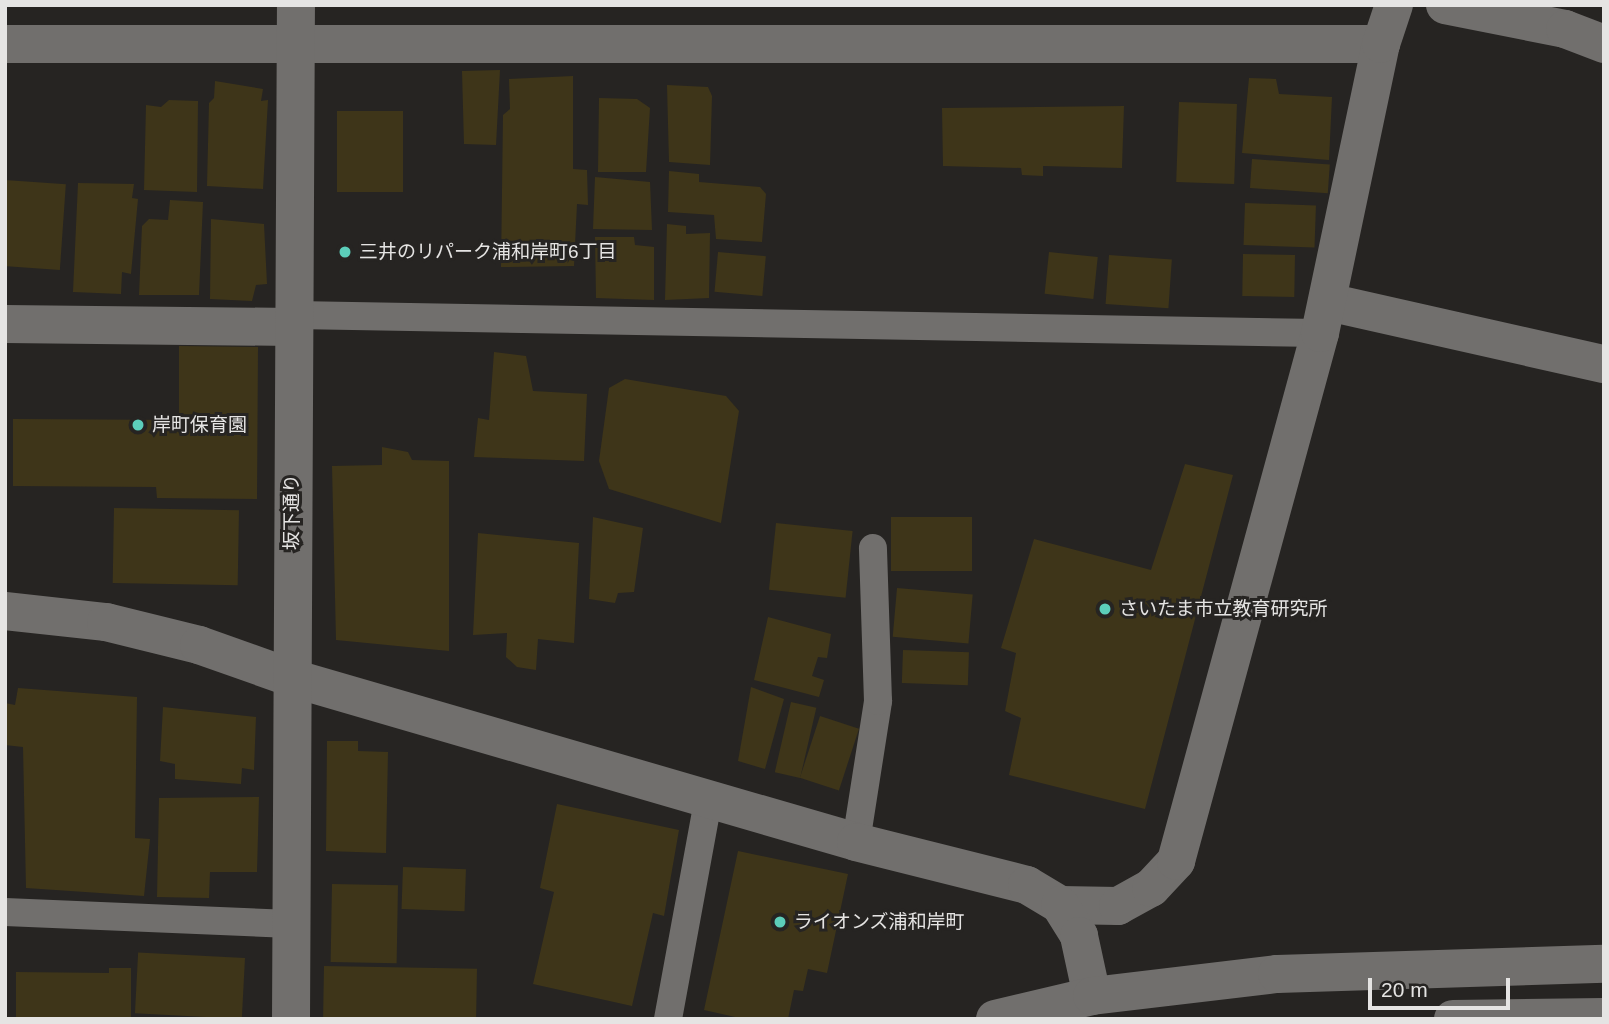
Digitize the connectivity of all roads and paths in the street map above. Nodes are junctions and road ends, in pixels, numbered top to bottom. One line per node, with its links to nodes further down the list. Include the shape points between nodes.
1 (296, 5): 4 (street, 坂下通り)
2 (1394, 5): 6 (street)
3 (1445, 5): 7 (street, via 1565,29)
4 (296, 43): 5 (street); 6 (street, via 830,47); 9 (street, 坂下通り)
5 (5, 44)
6 (1381, 44): 8 (street)
7 (1604, 44)
8 (1324, 317): 9 (lane); 11 (street); 17 (street, via 1176,861 1152,888 1118,906)
9 (294, 321): 10 (street); 14 (street, 坂下通り)
10 (5, 324)
11 (1604, 364)
12 (873, 548): 16 (lane, via 878,701)
13 (5, 611): 14 (street, via 106,622 198,645)
14 (292, 678): 15 (street); 19 (street, 坂下通り)
15 (709, 796): 16 (street); 24 (lane)
16 (856, 842): 17 (street, via 1027,885)
17 (1060, 905): 21 (street, via 1079,936)
18 (5, 912): 19 (lane)
19 (291, 924): 23 (street, 坂下通り)
20 (1604, 964): 21 (street, via 1277,974)
21 (1092, 996): 25 (street)
22 (1604, 1017): 26 (street)
23 (291, 1019)
24 (668, 1019)
25 (995, 1019)
26 (1453, 1019)

